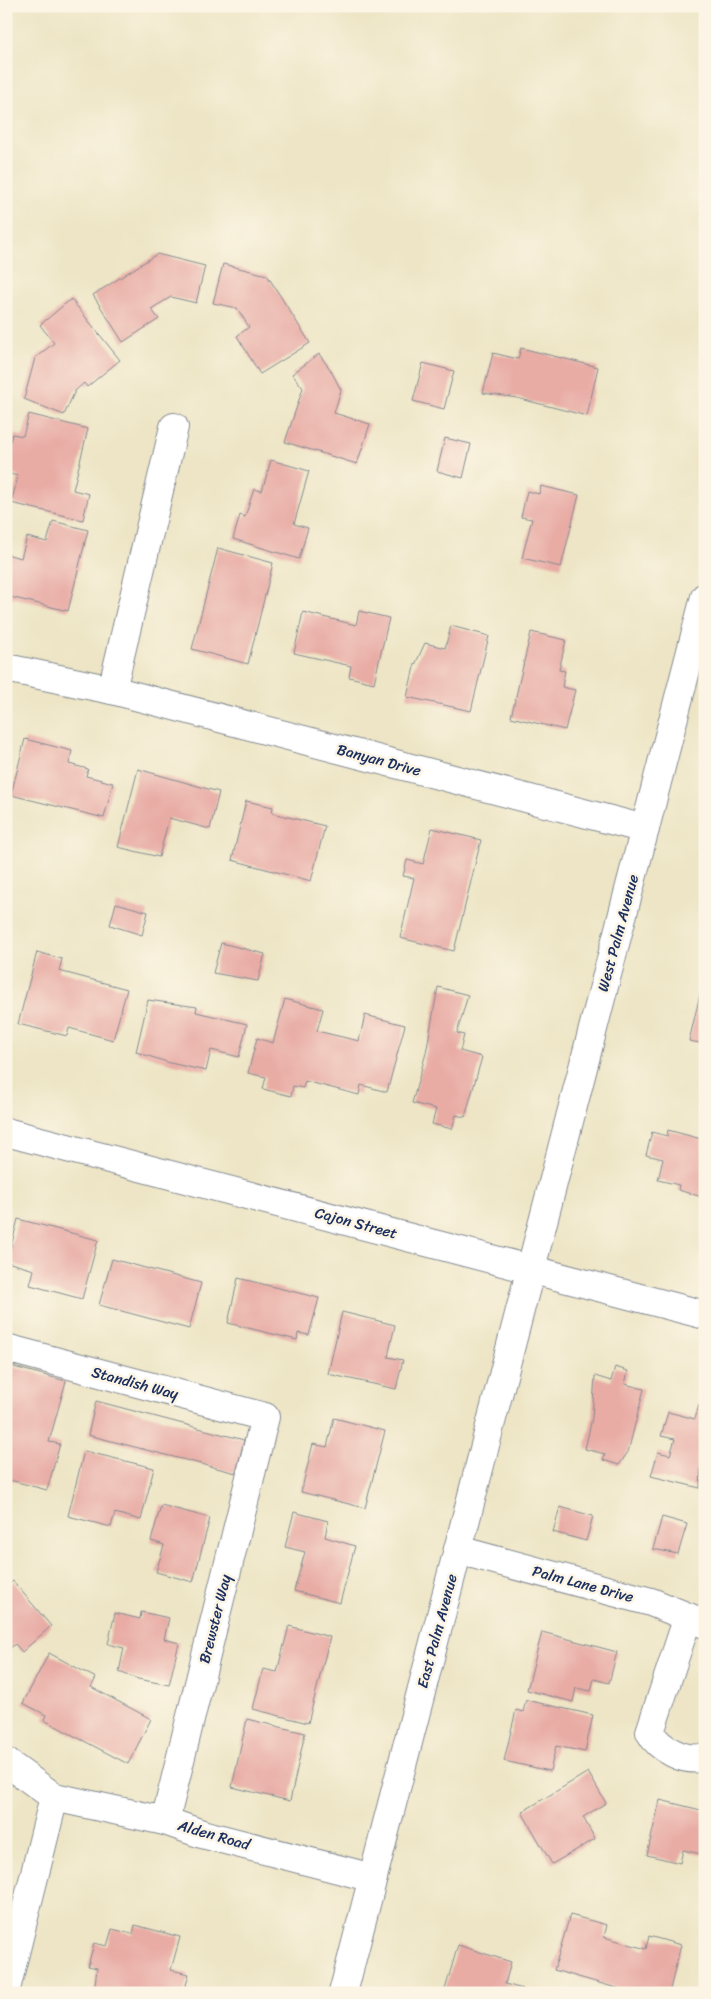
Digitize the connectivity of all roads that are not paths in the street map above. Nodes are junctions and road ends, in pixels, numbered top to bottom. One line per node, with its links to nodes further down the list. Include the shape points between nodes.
1 (174, 427): 4 (street)
2 (705, 597): 5 (street, West Palm Avenue)
3 (6, 668): 4 (street, Banyan Drive)
4 (112, 690): 5 (street, Banyan Drive)
5 (645, 829): 7 (street, West Palm Avenue)
6 (6, 1132): 7 (street, Cajon Street)
7 (529, 1269): 8 (street, Cajon Street); 11 (street, East Palm Avenue)
8 (705, 1315)
9 (6, 1348): 10 (street, Standish Way)
10 (264, 1417): 16 (street, Brewster Way)
11 (458, 1550): 12 (street, Palm Lane Drive, via 651,1602); 17 (street, East Palm Avenue)
12 (696, 1621): 13 (street, via 650,1732 660,1746 679,1755)
13 (705, 1757)
14 (6, 1762): 15 (street)
15 (54, 1797): 16 (street, Alden Road); 18 (street)
16 (165, 1821): 17 (street, Alden Road, via 202,1834)
17 (373, 1878): 19 (street, East Palm Avenue)
18 (6, 1989)
19 (343, 1993)

